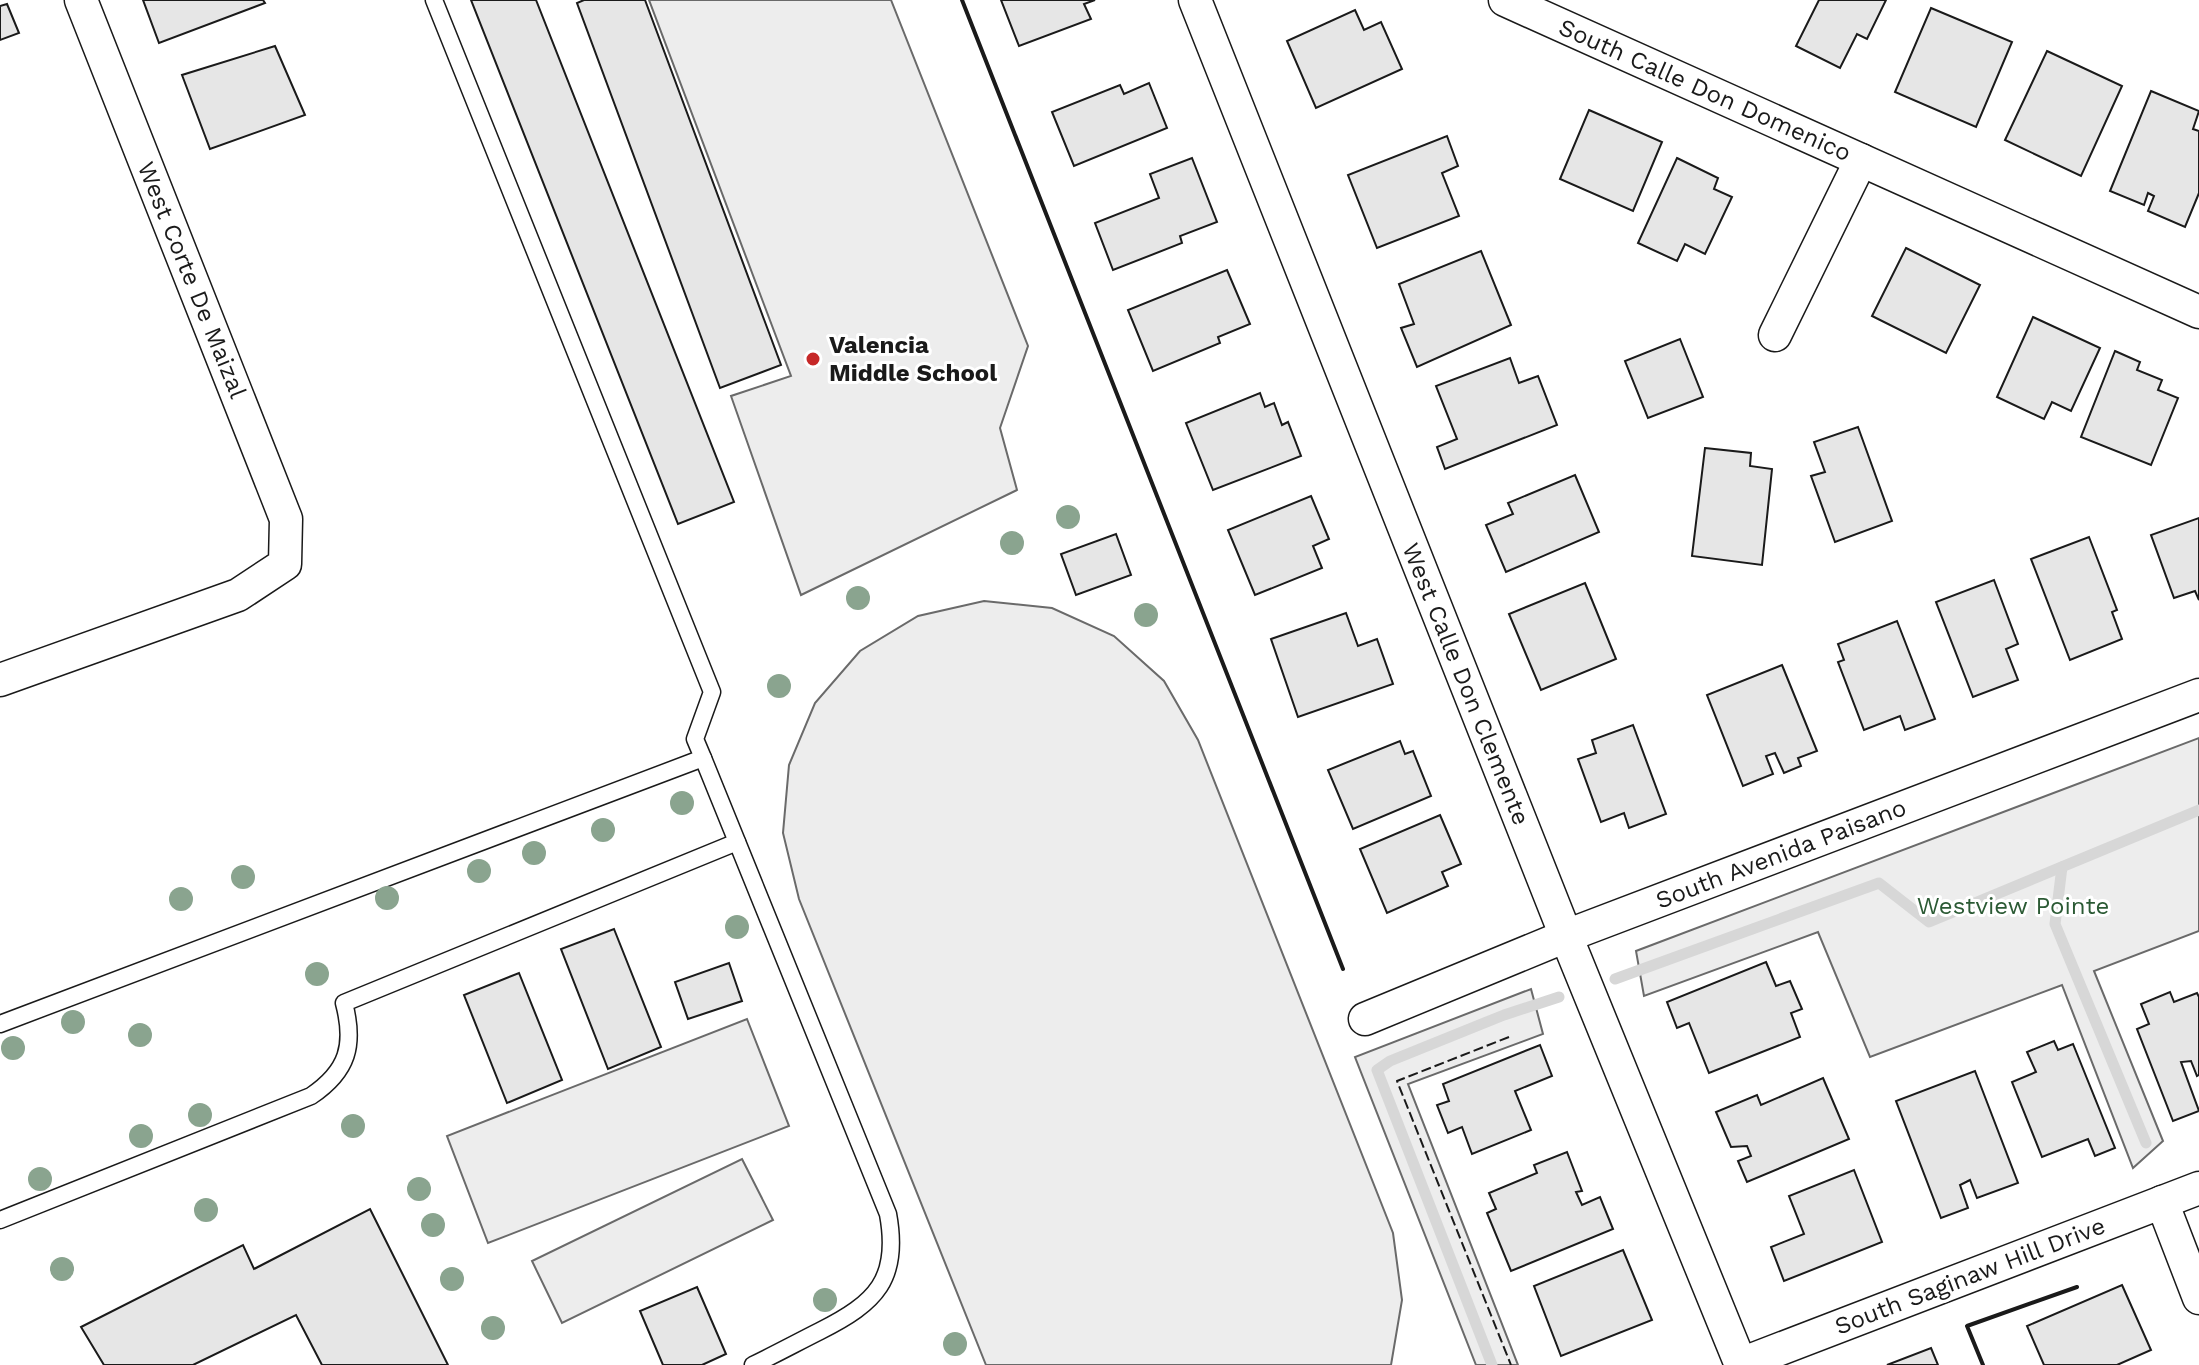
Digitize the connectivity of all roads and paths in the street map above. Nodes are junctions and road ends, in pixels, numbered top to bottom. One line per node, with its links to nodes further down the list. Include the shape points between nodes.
1 (81, 0): 8 (street, West Corte De Maizal, via 286,519 285,564 238,595)
2 (434, 0): 10 (lane, via 712,692 695,739)
3 (1505, 0): 5 (street, South Calle Don Domenico)
4 (1197, 1): 12 (street, West Calle Don Clemente)
5 (1861, 160): 6 (street, South Calle Don Domenico); 7 (street, South Calle Don Domenico)
6 (2199, 312)
7 (1775, 335)
8 (0, 680)
9 (2199, 695): 12 (street, South Avenida Paisano)
10 (703, 758): 11 (lane); 14 (lane)
11 (737, 842): 17 (lane, via 344,1003 350,1024 342,1066 311,1096); 20 (lane, via 888,1214 892,1238 881,1286 865,1305)
12 (1566, 936): 13 (street, South Avenida Paisano); 19 (street, West Calle Don Clemente)
13 (1365, 1019)
14 (0, 1024)
15 (2199, 1188): 16 (street, South Saginaw Hill Drive)
16 (2162, 1202): 18 (street); 19 (street, South Saginaw Hill Drive)
17 (0, 1220)
18 (2199, 1298)
19 (1741, 1364)
20 (753, 1365)

